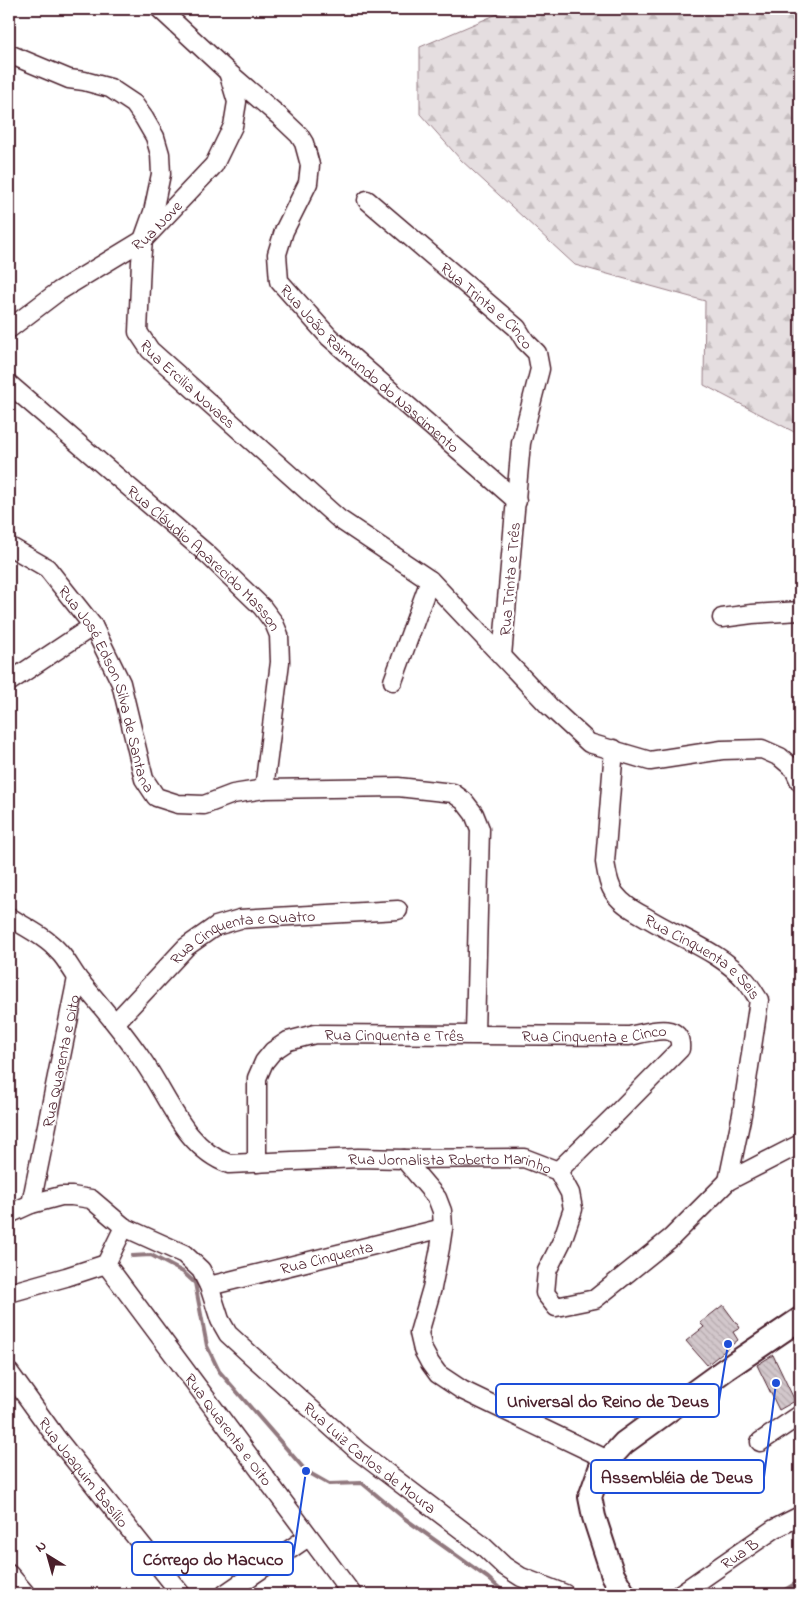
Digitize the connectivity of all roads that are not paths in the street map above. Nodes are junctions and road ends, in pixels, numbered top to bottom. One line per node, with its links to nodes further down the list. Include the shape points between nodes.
1 (160, 9): 3 (street, Rua João Raimundo do Nascimento)
2 (9, 54): 5 (street, Rua Ercilia Novaes, via 69,79 110,88 134,104 155,137 160,154 161,174)
3 (228, 72): 5 (street, Rua Nove, via 237,102 232,126 214,165); 8 (street, Rua João Raimundo do Nascimento, via 299,135 308,153 308,183 277,254 278,281 329,337)
4 (367, 200): 8 (street, Rua Trinta e Cinco, via 517,328 537,353 540,369 521,444)
5 (143, 240): 6 (street, Rua Nove, via 58,291); 10 (street, Rua Ercilia Novaes, via 138,332 150,350 340,519)
6 (9, 329)
7 (9, 384): 19 (street, Rua Cláudio Aparecido Masson, via 207,554 274,622 279,635 280,662)
8 (517, 501): 14 (street, Rua Trinta e Três)
9 (9, 546): 13 (street, Rua José Edson Silva de Santana, via 47,568)
10 (430, 580): 14 (street, Rua Ercilia Novaes); 15 (street)
11 (800, 611): 12 (street)
12 (722, 618)
13 (93, 626): 16 (street); 19 (street, Rua José Edson Silva de Santana, via 121,683 144,779 156,797 178,804 204,805 233,794)
14 (502, 656): 17 (street, Rua Ercilia Novaes, via 589,743)
15 (393, 680)
16 (9, 682)
17 (614, 749): 18 (street, Rua Ercilia Novaes, via 650,761 722,750 762,750 780,757 794,769); 30 (street, Rua Cinquenta e Seis, via 604,862 614,893 624,904 724,962 746,981 759,1000)
18 (800, 782)
19 (264, 789): 20 (street, Rua José Edson Silva de Santana, via 398,787)
20 (453, 793): 25 (street, Rua Cinquenta e Três, via 474,814 480,829)
21 (398, 910): 24 (street, Rua Cinquenta e Quatro, via 240,919 216,926 186,946)
22 (9, 917): 23 (street, Rua Jornalista Roberto Marinho, via 59,951)
23 (77, 978): 24 (street, Rua Jornalista Roberto Marinho); 31 (street, Rua Quarenta e Oito)
24 (116, 1022): 28 (street, Rua Jornalista Roberto Marinho, via 146,1064 184,1128 203,1151 229,1164)
25 (475, 1034): 28 (street, Rua Cinquenta e Três, via 315,1034 288,1040 264,1062 257,1078); 29 (street, Rua Cinquenta e Cinco, via 629,1036 664,1029 678,1037 680,1048)
26 (800, 1144): 30 (street, Rua Jornalista Roberto Marinho)
27 (404, 1159): 28 (street, Rua Jornalista Roberto Marinho); 29 (street, Rua Jornalista Roberto Marinho, via 524,1158); 34 (street, via 437,1198)
28 (257, 1163)
29 (558, 1170): 30 (street, Rua Jornalista Roberto Marinho, via 570,1193 573,1209 547,1271 545,1293 556,1307 595,1299 671,1238)
30 (728, 1181)
31 (31, 1204): 32 (street, Rua Luiz Carlos de Moura); 33 (street, Rua Luiz Carlos de Moura, via 72,1196 91,1199)
32 (9, 1214)
33 (124, 1227): 35 (street); 36 (street, Rua Luiz Carlos de Moura, via 184,1254 201,1270)
34 (443, 1228): 36 (street, Rua Cinquenta); 42 (street, via 432,1288 419,1332 430,1363 438,1374 462,1390)
35 (106, 1264): 37 (street); 44 (street, Rua Quarenta e Oito)
36 (210, 1286): 50 (street, Rua Luiz Carlos de Moura, via 220,1320 228,1334 358,1451 483,1546 504,1566 521,1577)
37 (9, 1293)
38 (800, 1319): 42 (main road, via 624,1443)
39 (9, 1372): 47 (street, Rua Joaquim Basílio, via 55,1436)
40 (800, 1415): 41 (street)
41 (760, 1442)
42 (608, 1460): 51 (main road, via 600,1469 590,1497 610,1566)
43 (800, 1516): 52 (street, Rua B, via 774,1529)
44 (308, 1537): 48 (street); 49 (street, Rua Quarenta e Oito)
45 (9, 1574): 46 (street)
46 (26, 1594)
47 (180, 1594)
48 (225, 1594)
49 (352, 1594)
50 (565, 1594)
51 (624, 1594)
52 (680, 1594)

